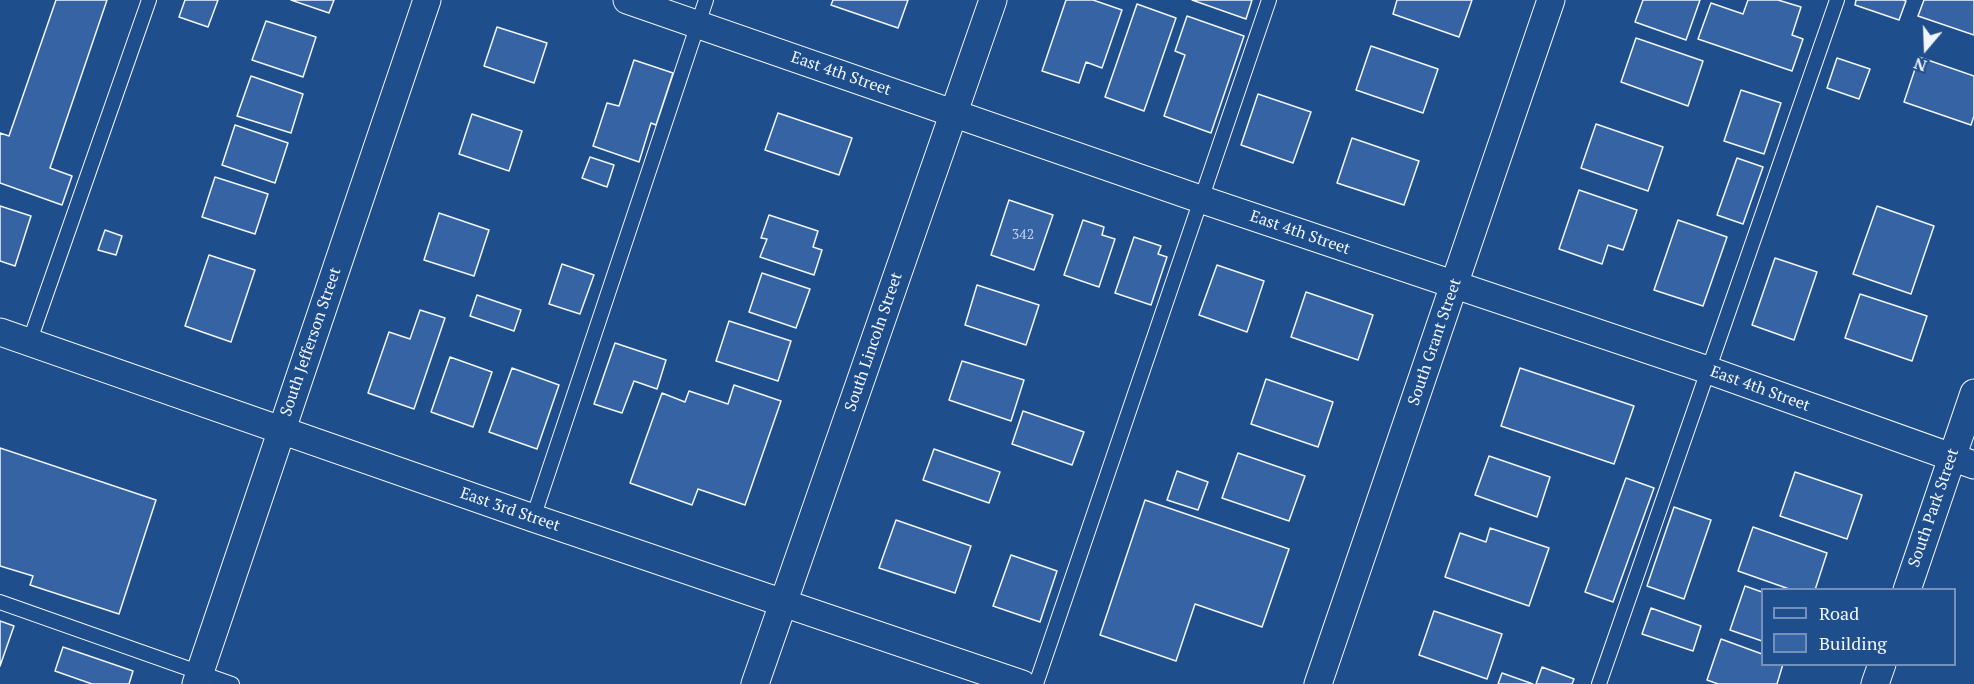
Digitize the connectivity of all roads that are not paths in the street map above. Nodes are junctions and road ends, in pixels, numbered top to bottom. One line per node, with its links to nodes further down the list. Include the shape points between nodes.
1 (149, 0): 13 (lane)
2 (427, 0): 16 (street, South Jefferson Street)
3 (627, 0): 8 (street, East 4th Street)
4 (993, 0): 9 (street, South Lincoln Street)
5 (1269, 0): 10 (lane)
6 (1551, 0): 11 (street, South Grant Street)
7 (1837, 0): 14 (lane)
8 (701, 12): 9 (street, East 4th Street); 18 (lane)
9 (954, 112): 10 (street, East 4th Street); 21 (street, South Lincoln Street)
10 (1203, 200): 11 (street, East 4th Street); 27 (lane)
11 (1455, 286): 14 (street, East 4th Street); 28 (street, South Grant Street)
12 (0, 332): 13 (street, East 3rd Street)
13 (29, 343): 16 (street, East 3rd Street)
14 (1708, 370): 17 (street, East 4th Street); 29 (lane)
15 (1974, 393): 17 (street, South Park Street)
16 (281, 430): 18 (street, East 3rd Street); 23 (street, South Jefferson Street)
17 (1962, 461): 19 (street, South Park Street)
18 (533, 518): 21 (street, East 3rd Street)
19 (1908, 588)
20 (0, 602): 23 (lane)
21 (783, 603): 25 (street, South Lincoln Street); 26 (street, East 3rd Street)
22 (1881, 666): 30 (street)
23 (198, 678): 24 (lane)
24 (232, 684)
25 (755, 684)
26 (1022, 684)
27 (1036, 684)
28 (1318, 684)
29 (1599, 684)
30 (1875, 684)

